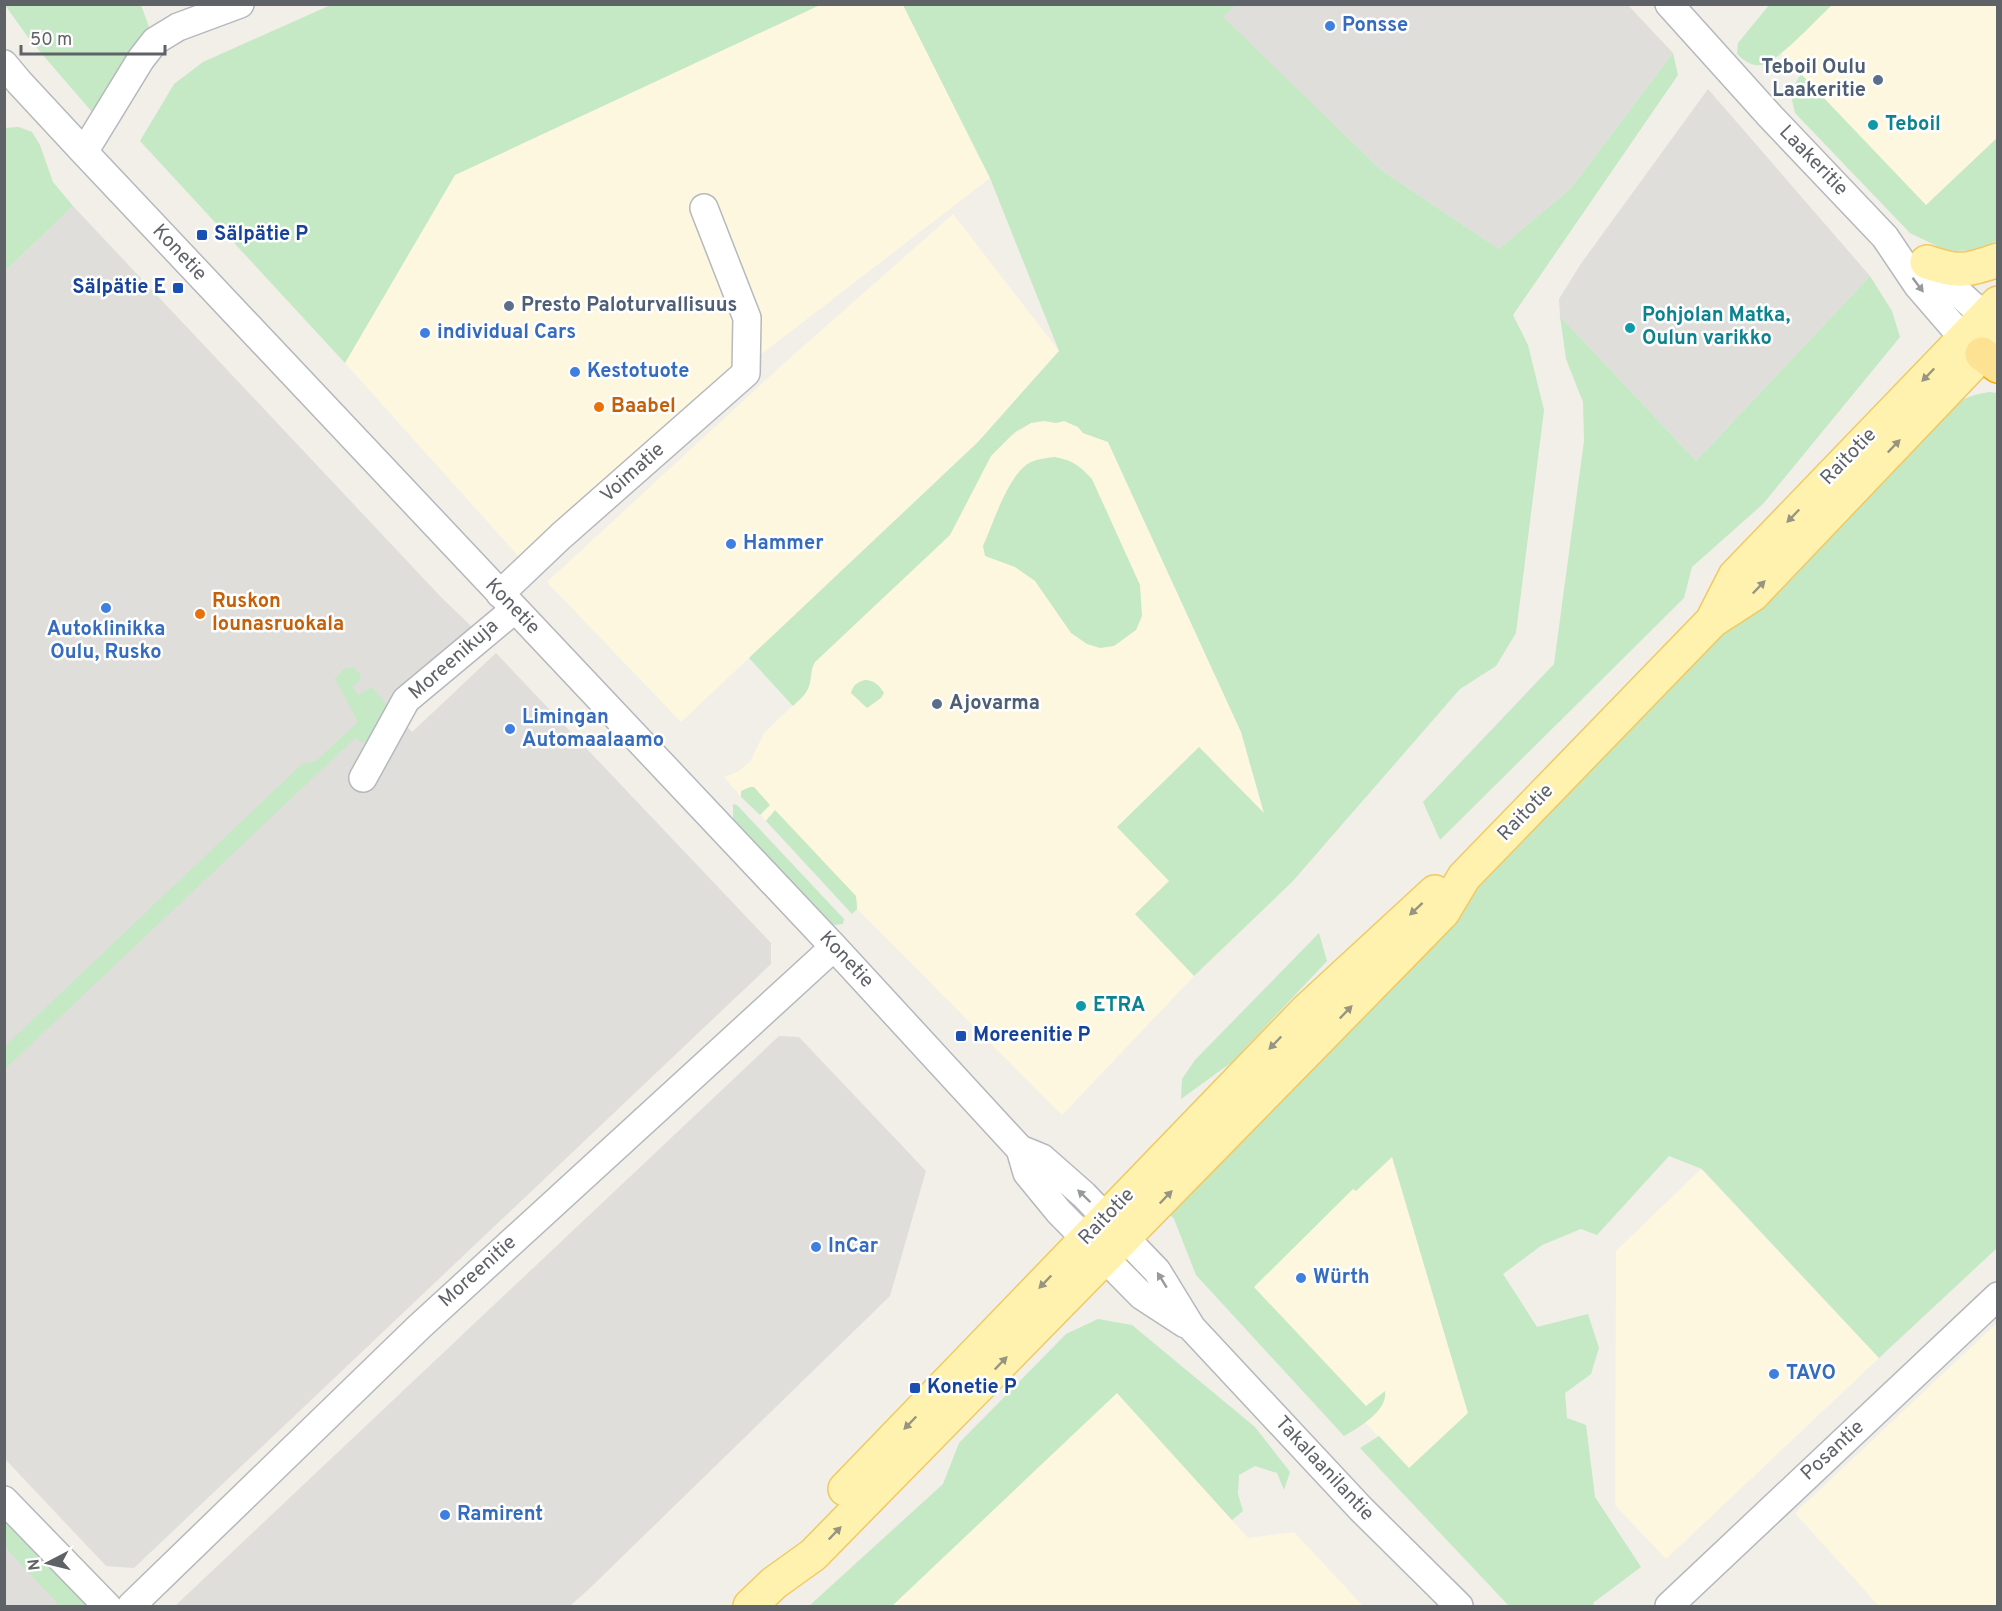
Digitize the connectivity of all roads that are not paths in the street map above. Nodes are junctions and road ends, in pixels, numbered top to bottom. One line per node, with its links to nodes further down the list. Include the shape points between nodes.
1 (240, 4): 4 (street, via 178,27 155,41)
2 (1669, 4): 6 (street, Laakeritie)
3 (4, 64): 4 (street, Konetie)
4 (84, 152): 10 (street, Konetie)
5 (704, 208): 10 (street, Voimatie, via 747,318 746,373 561,537)
6 (1885, 237): 8 (street, Laakeritie); 9 (street, Laakeritie, one-way to 9, via 1918,286)
7 (1998, 261): 8 (main road, via 1969,270 1942,268)
8 (1927, 262): 9 (street, Laakeritie)
9 (1989, 335): 13 (main road, Raitotie, via 1752,595 1712,621 1464,877 1443,912)
10 (507, 601): 11 (street, Moreenikuja, via 406,700); 12 (street, Konetie)
11 (363, 778)
12 (834, 948): 13 (street, Konetie, via 1020,1149 1042,1158 1084,1195); 17 (street, Moreenitie, via 418,1327)
13 (1105, 1239): 18 (main road, Raitotie, via 801,1536 774,1583); 19 (street, Takalaanilantie, via 1157,1271 1192,1328 1361,1509)
14 (1998, 1296): 20 (street, Posantie)
15 (4, 1500): 16 (street)
16 (107, 1606)
17 (130, 1606)
18 (750, 1606)
19 (1459, 1606)
20 (1669, 1606)

